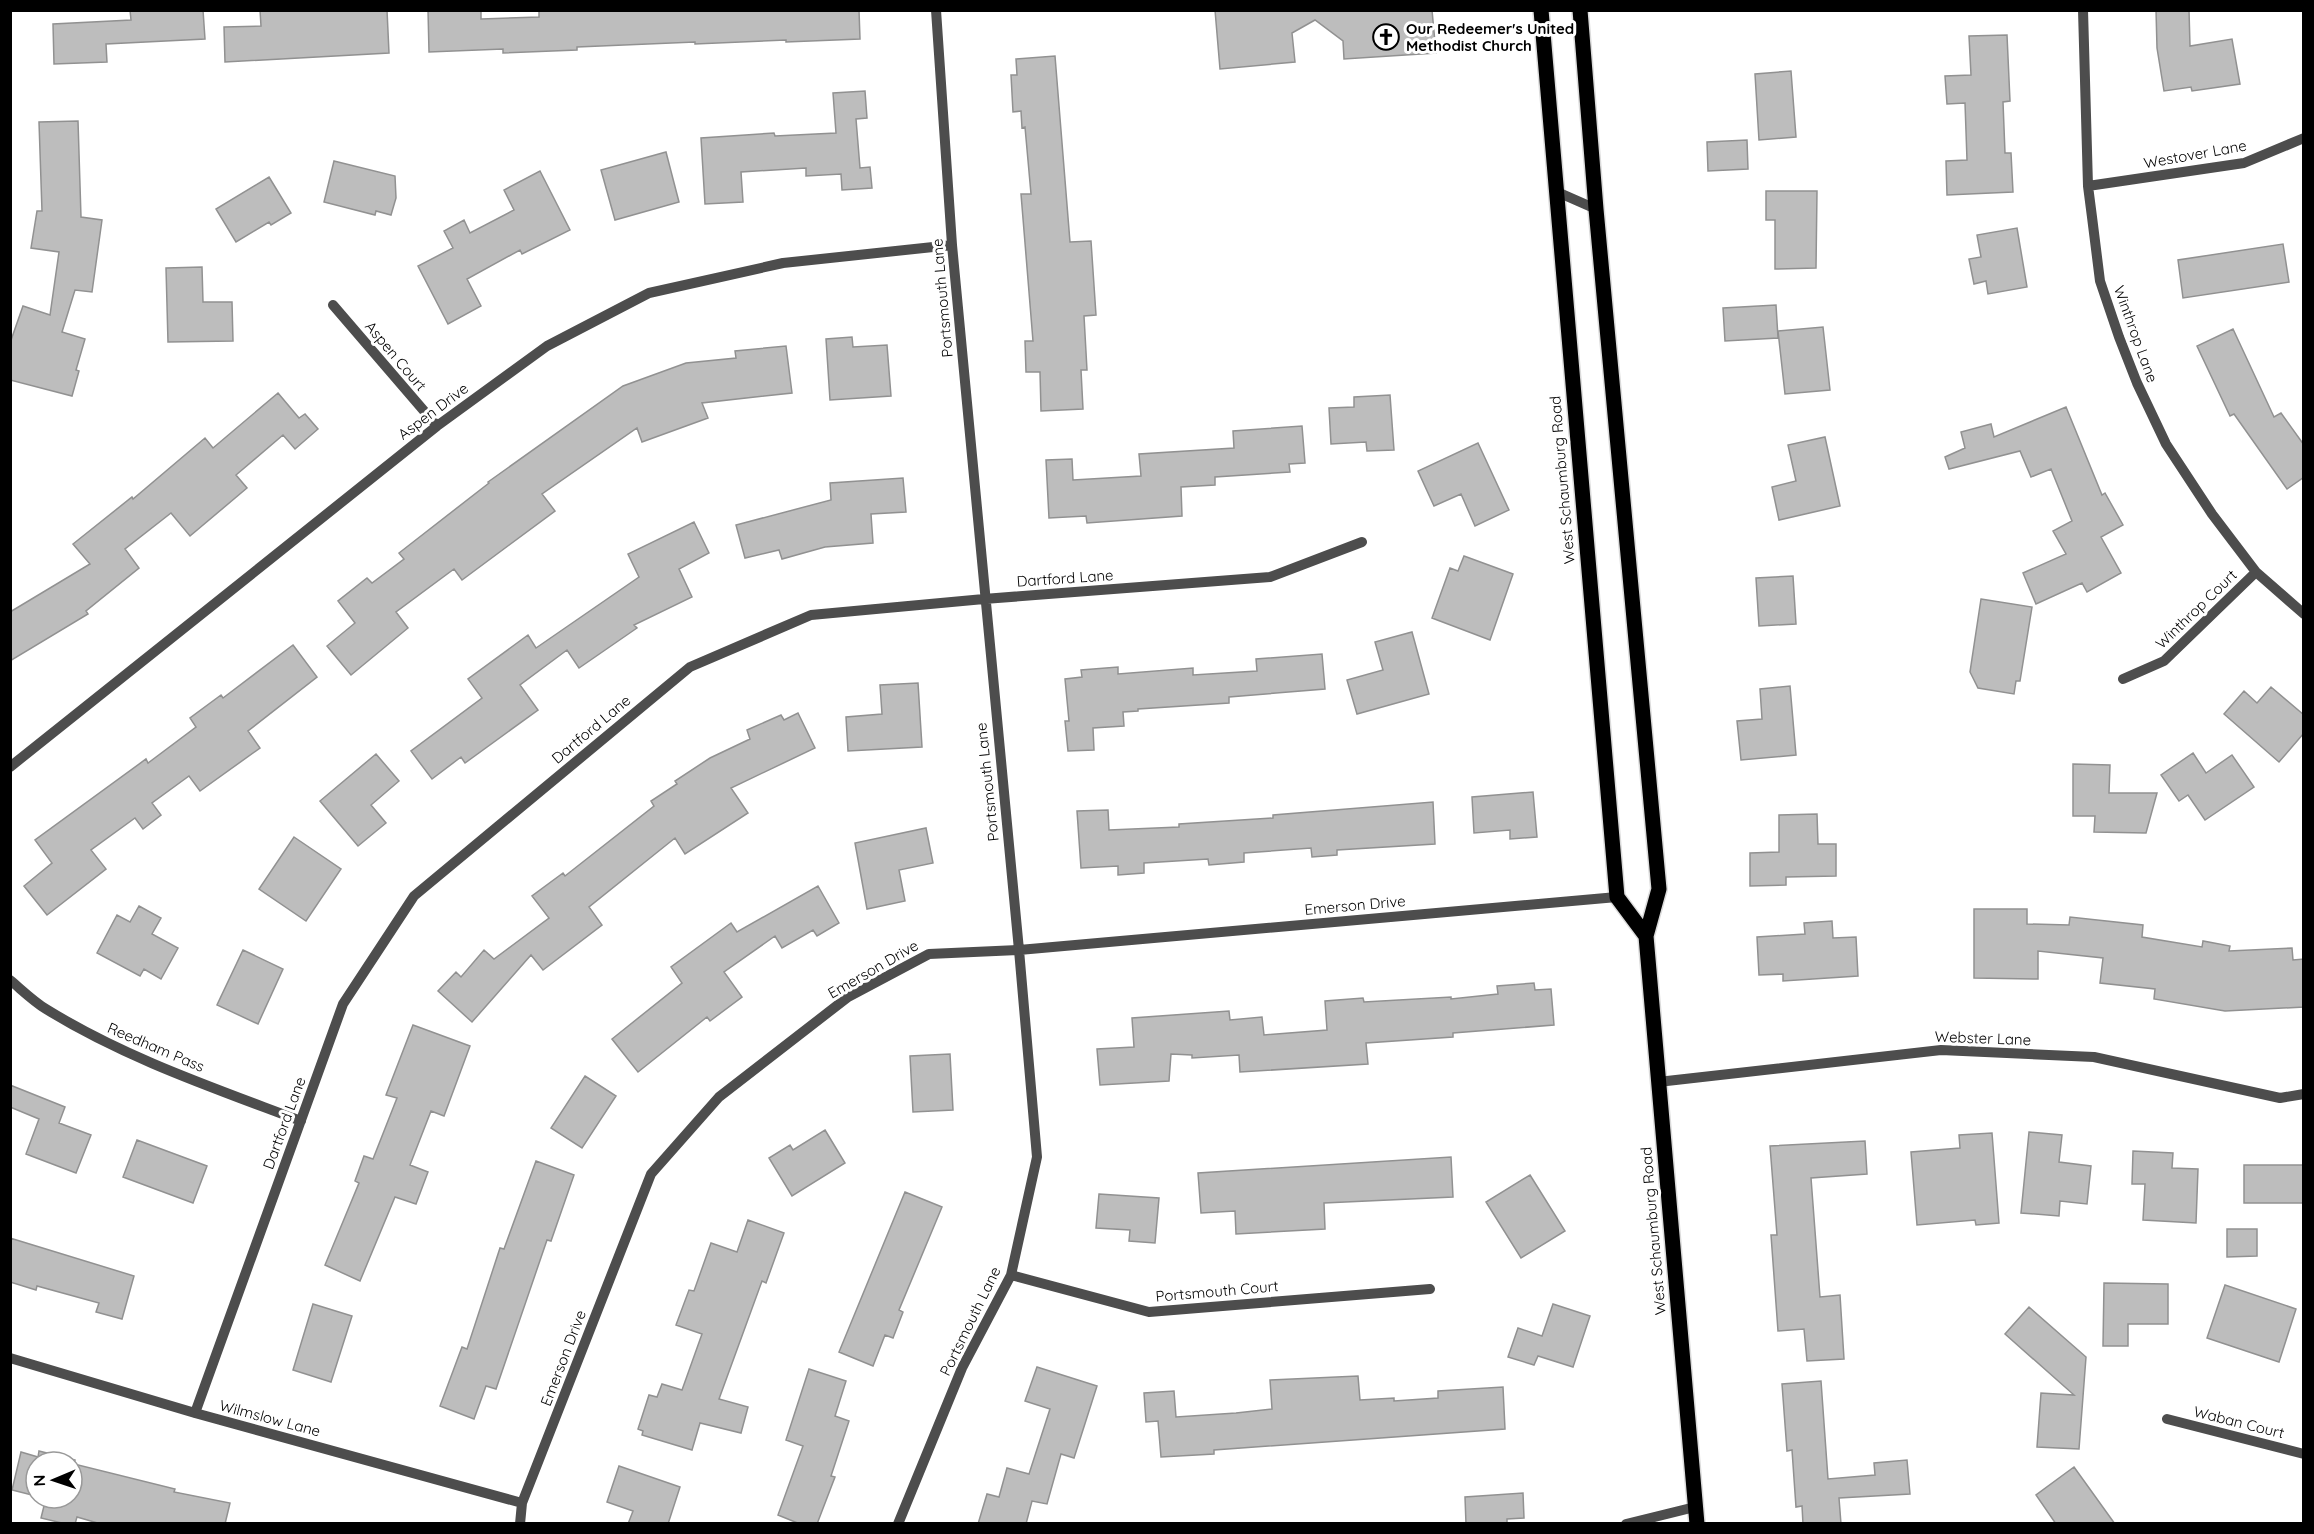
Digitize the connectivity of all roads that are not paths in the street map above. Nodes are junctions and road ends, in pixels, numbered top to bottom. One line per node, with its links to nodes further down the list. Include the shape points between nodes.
1 (936, 10): 9 (street, Portsmouth Lane)
2 (1541, 10): 7 (main road, West Schaumburg Road)
3 (1580, 10): 8 (main road, West Schaumburg Road)
4 (2083, 10): 6 (street, Winthrop Lane)
5 (2304, 138): 6 (street, Westover Lane, via 2244,163)
6 (2088, 186): 13 (street, Winthrop Lane, via 2100,281 2137,383 2166,444)
7 (1555, 191): 8 (street); 18 (main road, West Schaumburg Road)
8 (1596, 209): 19 (main road, West Schaumburg Road, via 1659,889)
9 (952, 245): 11 (street, Aspen Drive, via 783,263 649,292 546,346); 14 (street, Portsmouth Lane)
10 (333, 305): 11 (street, Aspen Court)
11 (436, 426): 17 (street, Aspen Drive)
12 (1362, 542): 14 (street, Dartford Lane, via 1270,577)
13 (2256, 572): 15 (street, Winthrop Lane); 16 (street, Winthrop Court, via 2164,661)
14 (984, 599): 20 (street, Portsmouth Lane); 24 (street, Dartford Lane, via 811,615 690,667 414,896 343,1004)
15 (2304, 614)
16 (2123, 679)
17 (10, 767)
18 (1617, 897): 19 (main road); 20 (street, Emerson Drive)
19 (1646, 936): 22 (main road, West Schaumburg Road)
20 (1019, 950): 25 (street, Portsmouth Lane, via 1036,1157); 31 (street, Emerson Drive, via 929,954 848,997 719,1097 651,1174)
21 (10, 980): 24 (street, Reedham Pass, via 44,1008 108,1043)
22 (1658, 1082): 23 (street, Webster Lane, via 1941,1050 2094,1057 2280,1098); 32 (main road, West Schaumburg Road)
23 (2304, 1094)
24 (301, 1121): 28 (street, Dartford Lane)
25 (1011, 1275): 26 (street, Portsmouth Court, via 1149,1312); 34 (street, Portsmouth Lane, via 962,1368)
26 (1430, 1289)
27 (10, 1358): 28 (street, Wilmslow Lane)
28 (195, 1413): 31 (street, Wilmslow Lane)
29 (2167, 1419): 30 (street, Waban Court)
30 (2304, 1454)
31 (522, 1503): 33 (street, Emerson Drive)
32 (1695, 1507): 35 (street); 36 (main road, West Schaumburg Road)
33 (520, 1524)
34 (898, 1524)
35 (1626, 1524)
36 (1697, 1524)

